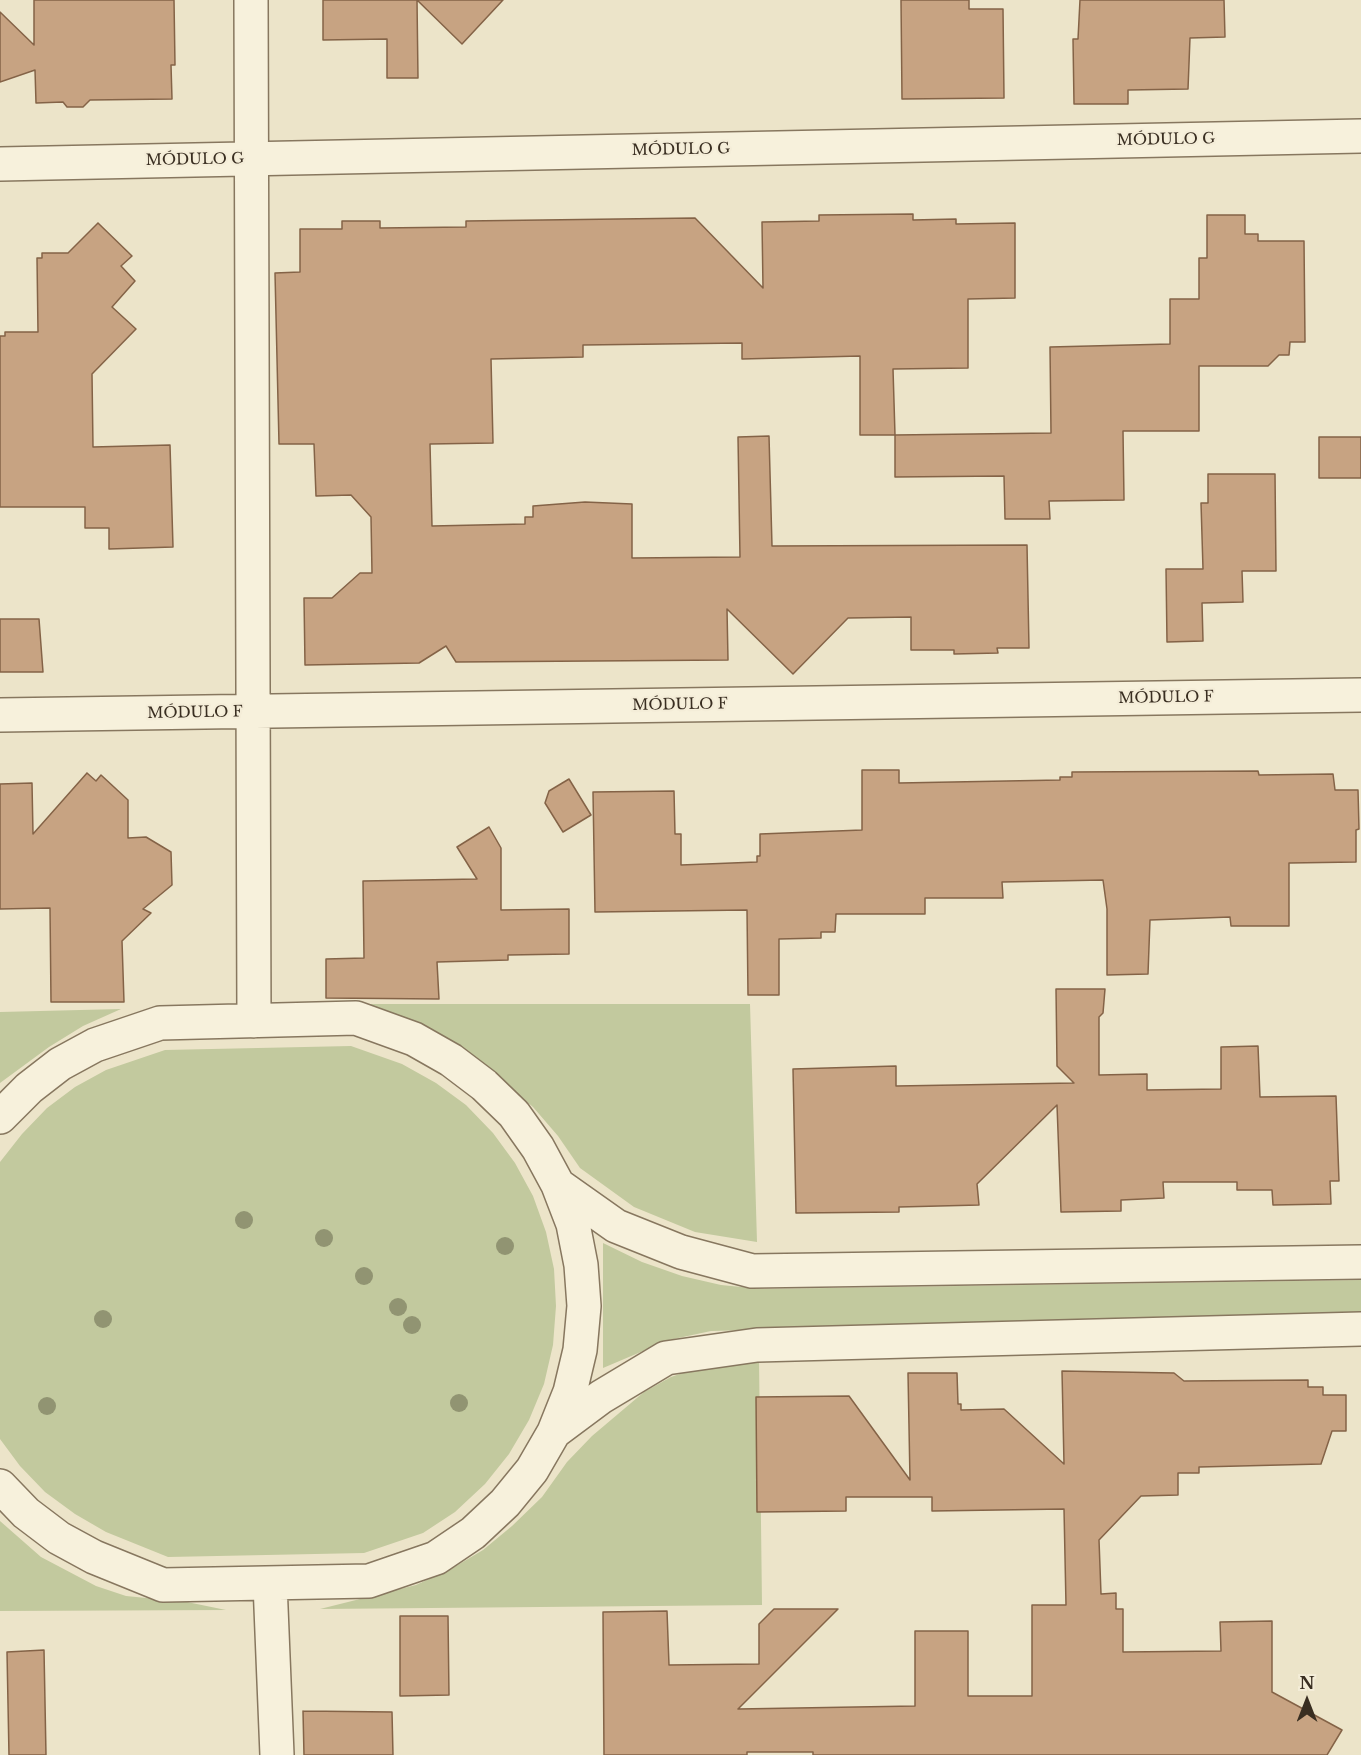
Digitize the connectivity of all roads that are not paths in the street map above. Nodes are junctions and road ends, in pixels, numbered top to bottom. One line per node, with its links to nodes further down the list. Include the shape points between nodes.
1 (251, 0): 3 (street)
2 (1361, 136): 3 (street, MÓDULO G)
3 (251, 158): 4 (street, MÓDULO G); 6 (street)
4 (0, 164)
5 (1361, 695): 6 (street, MÓDULO F)
6 (254, 712): 7 (street, MÓDULO F); 8 (street)
7 (0, 716)
8 (254, 1021): 9 (street, via 160,1023 95,1045 44,1076); 10 (street, via 356,1018 414,1039 451,1060 514,1114)
9 (0, 1117)
10 (558, 1185): 11 (street, via 616,1226 681,1252 752,1271); 13 (street, via 573,1224 584,1306 580,1350 570,1392)
11 (1361, 1262)
12 (1361, 1329): 13 (street, via 757,1346 666,1358 601,1397)
13 (554, 1432): 15 (street, via 532,1470 505,1503 473,1533 436,1558 369,1581)
14 (0, 1486): 15 (street, via 26,1513 59,1538 163,1585)
15 (270, 1583): 16 (street)
16 (277, 1755)

